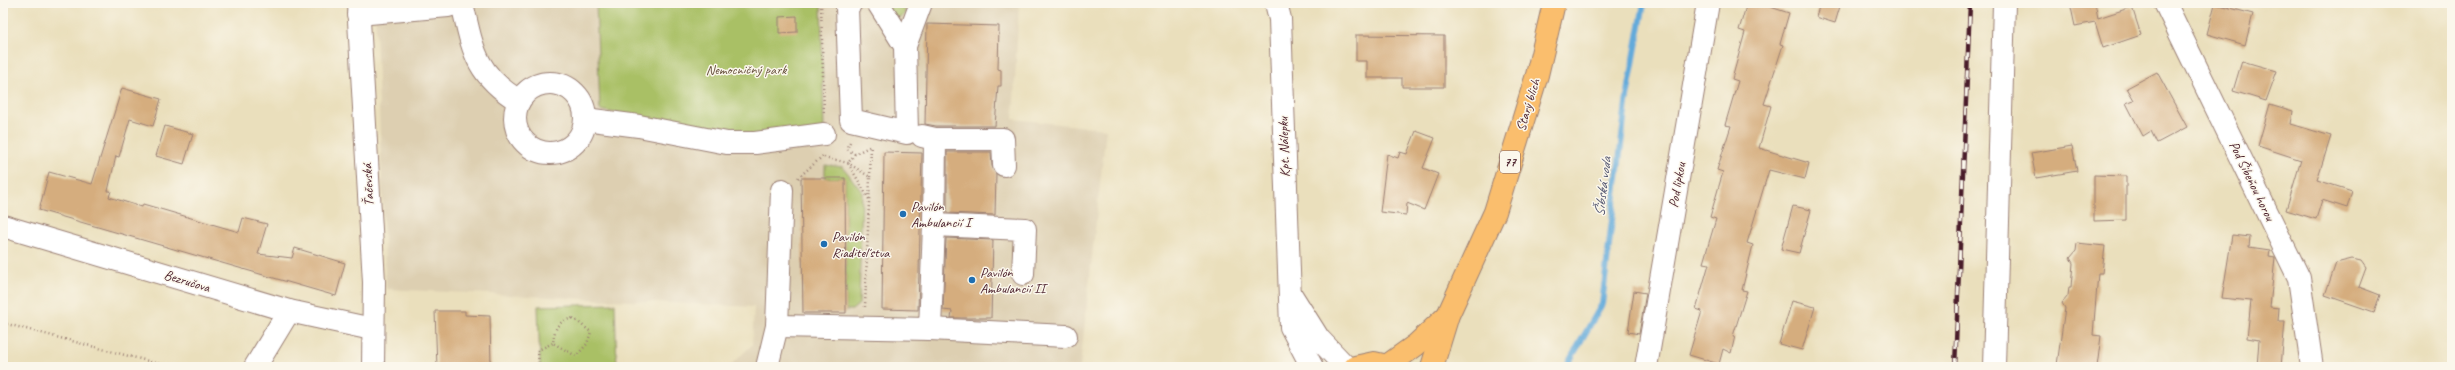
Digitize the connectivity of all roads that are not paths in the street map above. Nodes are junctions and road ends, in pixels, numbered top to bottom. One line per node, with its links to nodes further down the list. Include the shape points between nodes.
1 (458, 3): 11 (street, via 448,6)
2 (462, 3): 13 (street, via 481,68 500,89)
3 (851, 3): 15 (street, via 847,7 851,120)
4 (878, 3): 12 (street)
5 (921, 3): 12 (street)
6 (1276, 3): 23 (street, Kpt. Nálepku, via 1280,19)
7 (1554, 3): 25 (main road, Starý blich / 77, via 1537,75 1495,212)
8 (1708, 3): 38 (street, Pod lipkou)
9 (2004, 3): 39 (street)
10 (2165, 3): 40 (street, Pod Šibeňou horou, via 2299,278)
11 (358, 9): 27 (street, Ťačevská, via 374,282)
12 (905, 46): 15 (street)
13 (519, 101): 14 (street, via 536,85 548,82 559,84 579,97); 14 (street, via 515,112 518,134 525,143 546,153 568,148 582,131)
14 (585, 119): 16 (street, via 640,126 727,144)
15 (907, 133): 17 (street)
16 (824, 134)
17 (935, 139): 18 (street, via 1003,139); 20 (street)
18 (1004, 165)
19 (782, 190): 26 (street)
20 (934, 225): 22 (street, via 1025,229); 28 (street)
21 (3, 226): 24 (street, Bezručova)
22 (1023, 274)
23 (1289, 292): 34 (street, Kpt. Nálepku, via 1291,327); 35 (street, via 1319,339)
24 (289, 311): 27 (street, Bezručova); 31 (street)
25 (1448, 315): 30 (main road, Starý blich / 77); 37 (main road, Starý blich / 77)
26 (777, 326): 28 (street); 33 (street)
27 (372, 329): 32 (street, Ťačevská)
28 (930, 329): 29 (street)
29 (1066, 336)
30 (1390, 366): 36 (main road, 77, via 1374,363)
31 (255, 367)
32 (373, 367)
33 (767, 367)
34 (1312, 367)
35 (1346, 367)
36 (1355, 367)
37 (1432, 367)
38 (1646, 367)
39 (1994, 367)
40 (2312, 367)

